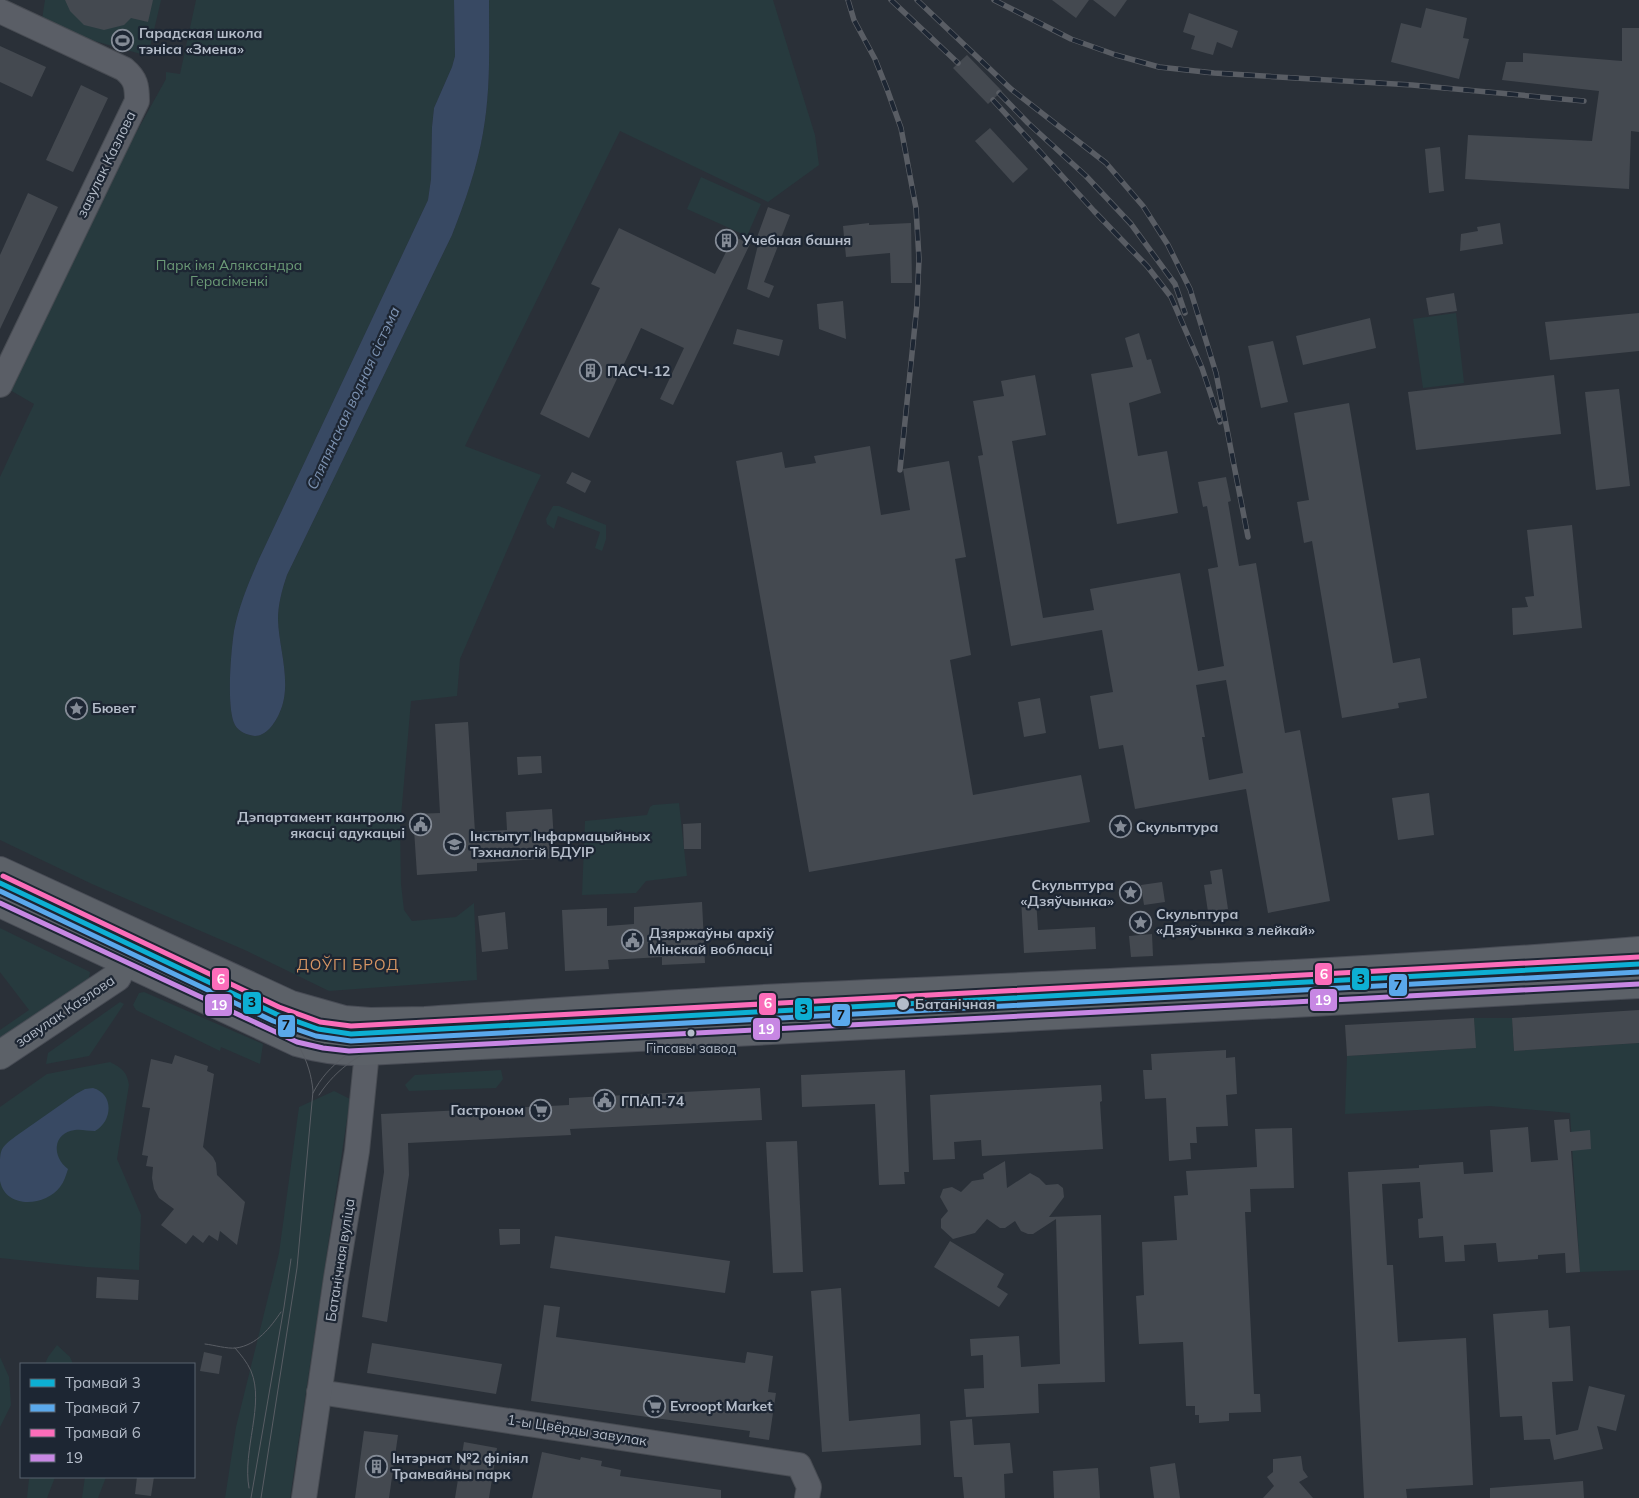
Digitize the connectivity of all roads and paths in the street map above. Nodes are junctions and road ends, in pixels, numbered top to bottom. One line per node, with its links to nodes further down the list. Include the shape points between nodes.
1 (0, 12): 2 (street, завулак Казлова, via 124,69 134,77 137,101)
2 (0, 385)
3 (0, 871): 5 (main road)
4 (0, 903): 7 (main road)
5 (136, 934): 7 (main road, завулак Казлова); 9 (main road, via 291,1005 344,1020)
6 (1639, 951): 9 (main road, via 1247,977 802,997)
7 (125, 961): 10 (main road, via 297,1042 336,1051); 11 (main road, завулак Казлова, via 117,977)
8 (1639, 984): 10 (main road)
9 (370, 1022): 10 (street, Батанічная вуліца)
10 (367, 1051): 12 (street, Батанічная вуліца, via 357,1151)
11 (0, 1055)
12 (319, 1392): 13 (street, Батанічная вуліца); 14 (street, 1-ы Цвёрды завулак, via 799,1465 809,1487)
13 (304, 1498)
14 (806, 1498)

